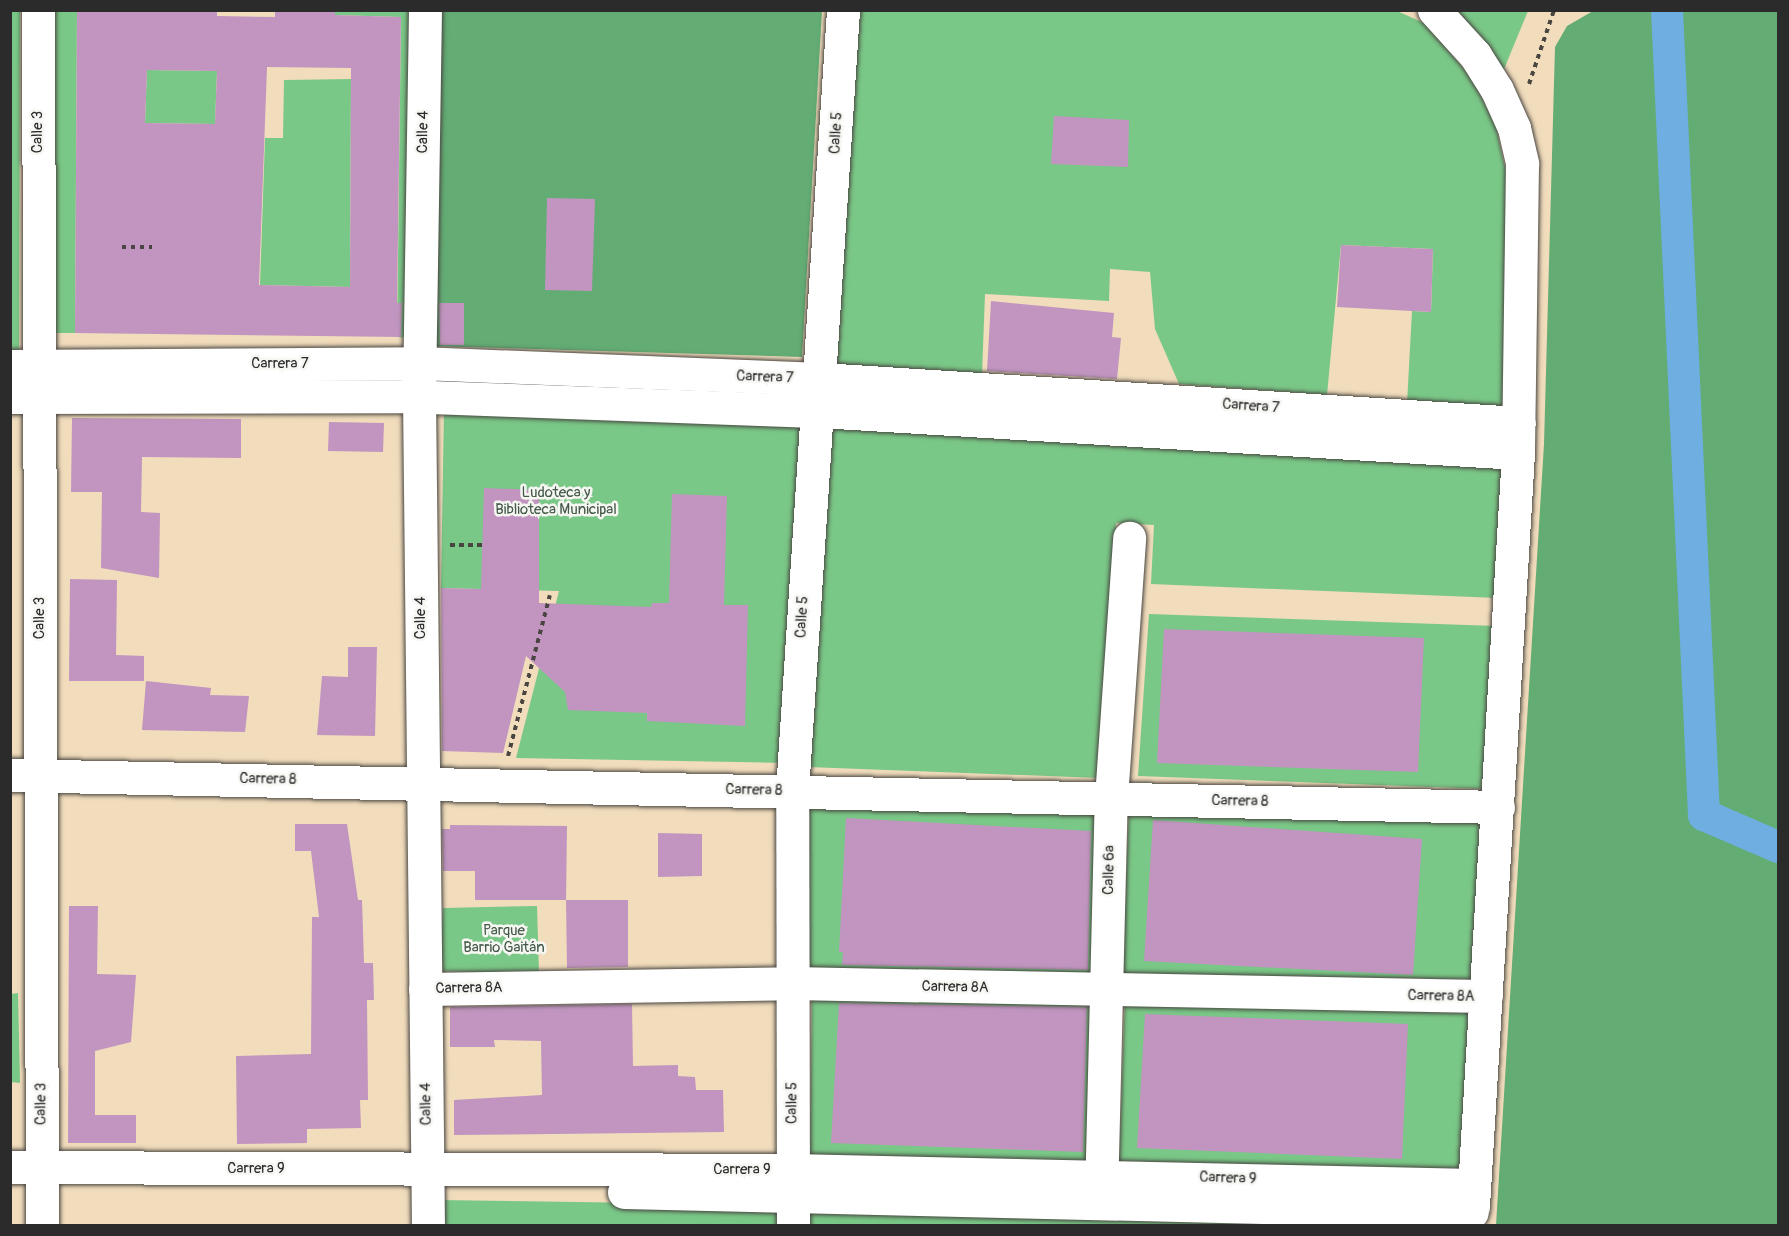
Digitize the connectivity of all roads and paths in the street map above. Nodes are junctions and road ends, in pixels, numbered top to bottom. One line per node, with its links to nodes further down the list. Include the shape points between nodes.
1 (38, 10): 10 (street, Calle 3)
2 (425, 10): 9 (street, Calle 4)
3 (843, 10): 11 (street, Calle 5)
4 (1434, 10): 6 (street, via 1475,55)
5 (1554, 10): 6 (path)
6 (1514, 128): 13 (street, via 1522,164)
7 (122, 247): 8 (path)
8 (152, 247)
9 (420, 363): 10 (street, Carrera 7); 11 (street, Carrera 7); 12 (street, Calle 4)
10 (25, 381): 12 (street, Carrera 7); 19 (street, Calle 3)
11 (820, 395): 12 (street, Carrera 7); 13 (street, Carrera 7); 21 (street, Calle 5)
12 (419, 396): 20 (street, Calle 4)
13 (1519, 438): 23 (street)
14 (1129, 538): 22 (street, Calle 6a)
15 (443, 545): 16 (path)
16 (482, 545)
17 (550, 595): 18 (path, via 507,759)
18 (496, 759)
19 (25, 775): 20 (street, Carrera 8); 28 (street, Calle 3)
20 (423, 782): 21 (street, Carrera 8); 25 (street, Calle 4)
21 (792, 791): 22 (street, Carrera 8); 24 (street, Calle 5)
22 (1111, 798): 23 (street, Carrera 8); 26 (street, Calle 6a)
23 (1498, 807): 27 (street)
24 (791, 983): 25 (street, Carrera 8A); 26 (street, Carrera 8A); 31 (street, Calle 5)
25 (425, 989): 29 (street, Calle 4)
26 (1106, 990): 27 (street, Carrera 8A); 30 (street, Calle 6a)
27 (1486, 996): 32 (street)
28 (26, 1178): 29 (street, Carrera 9); 33 (street, Calle 3)
29 (428, 1181): 31 (street, Carrera 9); 34 (street, Calle 4)
30 (1101, 1189): 31 (street, Carrera 9); 32 (street, Carrera 9)
31 (793, 1197)
32 (1473, 1208)
33 (42, 1226)
34 (428, 1226)

